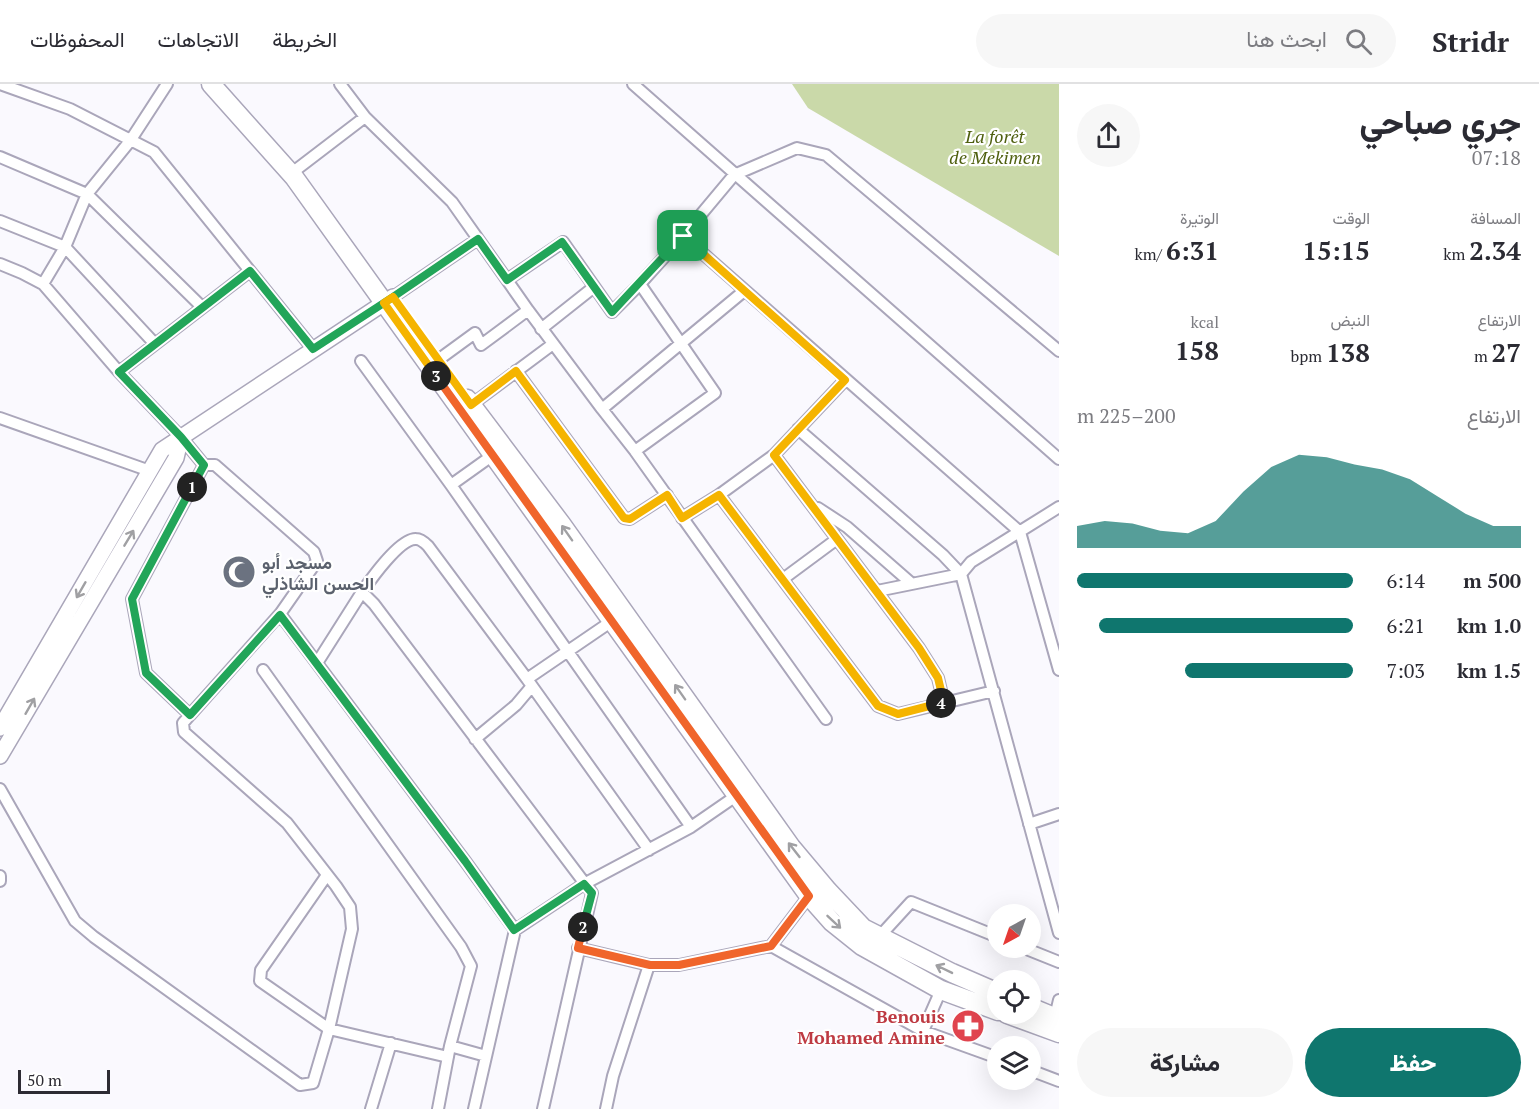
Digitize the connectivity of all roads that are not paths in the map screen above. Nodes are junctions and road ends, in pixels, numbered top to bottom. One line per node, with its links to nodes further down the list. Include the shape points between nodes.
1 (0, 84): 8 (street, via 70,109)
2 (167, 84): 8 (street)
3 (211, 84): 24 (main road, via 294,177)
4 (226, 84): 10 (main road)
5 (340, 84): 7 (street)
6 (633, 84): 11 (street)
7 (365, 117): 10 (street); 15 (street, via 452,202)
8 (130, 141): 12 (street); 18 (street, via 154,152)
9 (0, 157): 12 (street)
10 (297, 169): 24 (main road)
11 (734, 175): 14 (street); 32 (street, via 797,148 826,155); 46 (street)
12 (87, 194): 16 (street); 25 (street)
13 (0, 221): 16 (street)
14 (683, 236): 21 (street); 23 (street)
15 (478, 239): 19 (street); 24 (street)
16 (65, 247): 20 (street); 29 (street)
17 (0, 264): 20 (street)
18 (250, 271): 25 (street); 31 (street)
19 (507, 280): 22 (street, via 562,242); 26 (street)
20 (43, 284): 36 (street)
21 (640, 284): 22 (street, via 612,312); 28 (street)
22 (594, 287): 27 (street)
23 (744, 291): 28 (street); 37 (street)
24 (389, 300): 31 (main road); 33 (main road); 44 (main road)
25 (202, 308): 29 (street)
26 (528, 310): 27 (street); 33 (street, via 481,345 475,333)
27 (541, 329): 30 (street)
28 (682, 343): 39 (street); 43 (street, via 715,393)
29 (155, 344): 36 (street)
30 (553, 344): 35 (street); 39 (street)
31 (313, 349): 42 (main road)
32 (1059, 351)
33 (438, 360): 38 (main road)
34 (361, 361): 49 (street)
35 (516, 371): 38 (street); 50 (street, via 624,518 630,519)
36 (119, 372): 42 (street)
37 (845, 380): 41 (street); 55 (street)
38 (471, 405): 88 (main road, one-way to 38, via 849,914 791,847 562,525)
39 (602, 409): 43 (street)
40 (0, 418): 48 (street)
41 (798, 429): 45 (street); 57 (street)
42 (181, 437): 47 (street); 48 (main road, via 162,450); 75 (main road, one-way to 42, via 176,459)
43 (635, 451): 50 (street)
44 (493, 455): 49 (street); 63 (main road)
45 (774, 455): 51 (street); 52 (street)
46 (1059, 459)
47 (204, 465): 62 (street, via 215,465 314,552 317,561); 71 (street, via 132,599 146,673)
48 (150, 471): 73 (main road, one-way to 73)
49 (451, 485): 64 (street)
50 (667, 495): 54 (street)
51 (719, 495): 54 (street); 58 (street)
52 (811, 504): 56 (street); 59 (street, via 847,527)
53 (1059, 507): 55 (street)
54 (682, 518): 72 (street)
55 (1020, 532): 57 (street, via 971,562); 67 (street)
56 (837, 539): 58 (street); 60 (street)
57 (962, 574): 59 (street); 69 (street)
58 (783, 579): 70 (street, via 878,706 898,714)
59 (911, 583): 60 (street)
60 (877, 591): 70 (street, via 938,678)
61 (362, 592): 65 (street); 68 (street, via 405,542 421,541); 74 (street)
62 (280, 615): 65 (street); 71 (street)
63 (612, 621): 64 (street); 77 (main road)
64 (568, 652): 68 (street); 80 (street)
65 (316, 663): 85 (street)
66 (262, 670): 103 (street, via 471,966)
67 (1059, 670)
68 (530, 683): 74 (street, via 516,705); 81 (street)
69 (994, 691): 70 (street); 79 (street)
70 (944, 703)
71 (190, 715): 82 (street, via 183,723 184,732 287,823)
72 (826, 719)
73 (0, 728)
74 (476, 739): 83 (street)
75 (0, 756)
76 (0, 789): 100 (street, via 75,921 94,937 300,1085 313,1083)
77 (735, 796): 80 (street); 84 (main road)
78 (1059, 814): 79 (street)
79 (1029, 824): 87 (street)
80 (691, 827): 81 (street)
81 (649, 850): 83 (street)
82 (327, 874): 100 (street, via 350,907 352,929); 100 (street, via 259,976 260,981)
83 (584, 884): 85 (street); 90 (street, via 592,893)
84 (809, 896): 89 (street); 95 (main road, one-way to 95, via 832,922 862,946)
85 (514, 930): 105 (street)
86 (987, 933): 88 (street, via 911,902)
87 (1059, 933)
88 (879, 937): 94 (main road, one-way to 88)
89 (771, 946): 93 (street, via 679,965); 101 (street)
90 (578, 948): 93 (street); 111 (street)
91 (1041, 955): 92 (street)
92 (1059, 962)
93 (650, 965): 112 (street)
94 (987, 988)
95 (941, 990): 96 (main road); 101 (street)
96 (987, 1007)
97 (1041, 1011): 99 (main road)
98 (1041, 1016): 99 (main road)
99 (1058, 1017)
100 (329, 1029): 102 (street)
101 (923, 1031): 104 (street)
102 (391, 1043): 103 (street); 108 (street)
103 (449, 1052): 105 (street); 109 (street)
104 (987, 1054)
105 (486, 1056): 110 (street)
106 (1041, 1074): 107 (street)
107 (1059, 1081)
108 (371, 1109)
109 (438, 1109)
110 (474, 1109)
111 (543, 1109)
112 (606, 1109)

